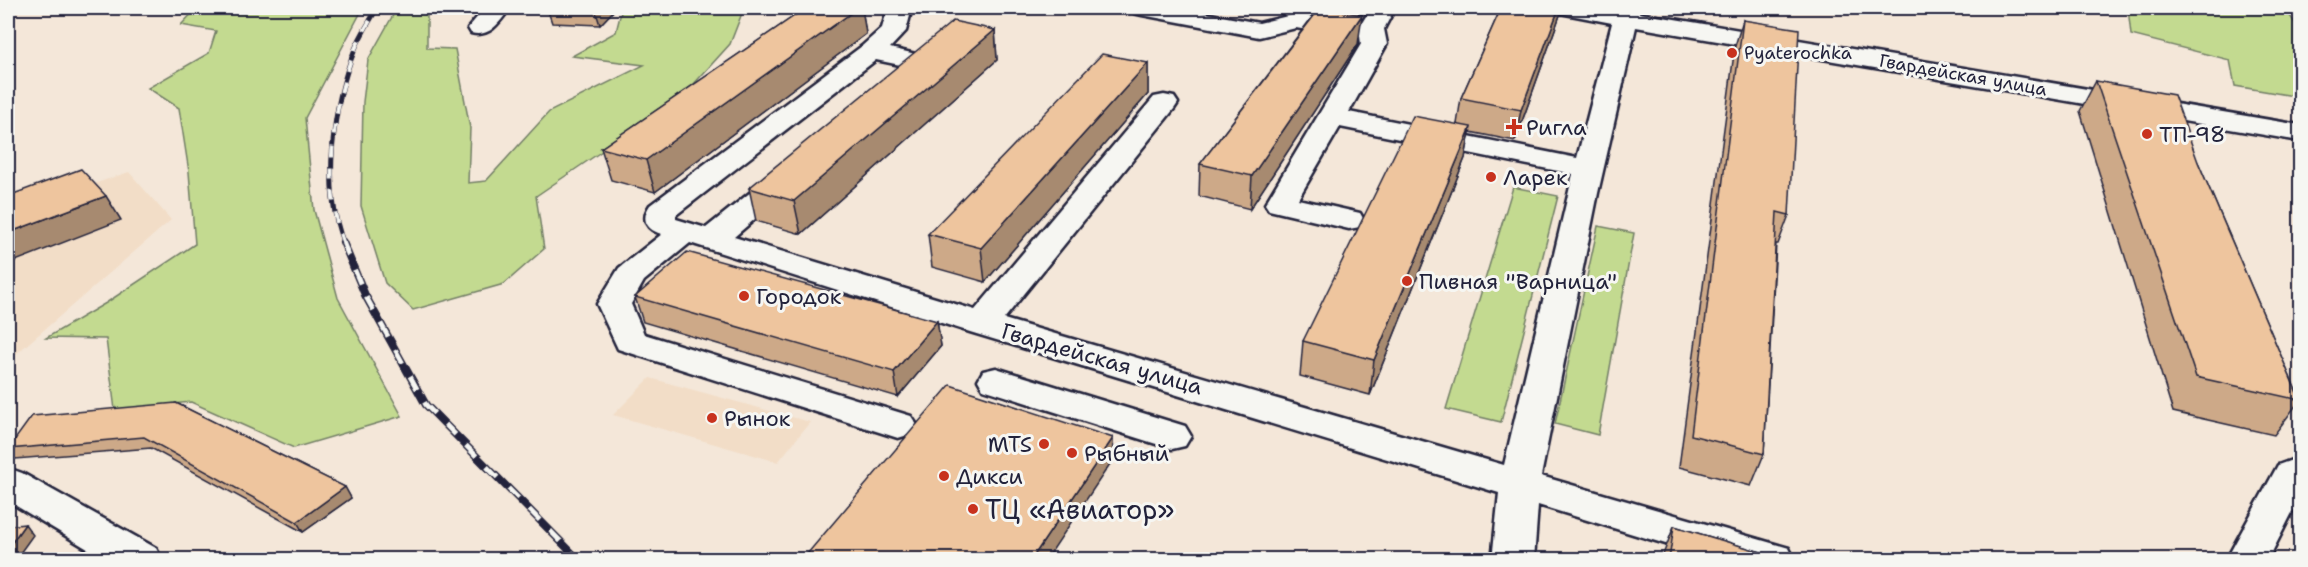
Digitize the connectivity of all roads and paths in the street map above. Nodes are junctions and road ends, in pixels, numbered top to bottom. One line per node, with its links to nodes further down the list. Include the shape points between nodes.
1 (498, 8): 7 (street)
2 (900, 8): 9 (street, Гвардейская улица, via 894,31)
3 (1142, 8): 8 (street, via 1259,30 1296,21)
4 (1383, 8): 8 (street, via 1372,22)
5 (1568, 8): 6 (street, Гвардейская улица)
6 (1642, 14): 13 (street, Гвардейская улица); 15 (street)
7 (480, 28)
8 (1370, 34): 12 (street, via 1374,44)
9 (871, 51): 10 (street, via 924,63); 17 (street, Гвардейская улица, via 661,212 661,224)
10 (880, 100)
11 (1164, 103): 18 (street)
12 (1332, 117): 15 (street); 16 (street, via 1280,204)
13 (2301, 133)
14 (808, 159): 17 (street)
15 (1589, 169): 24 (street)
16 (1348, 220)
17 (698, 236): 18 (street, Гвардейская улица); 20 (street, via 631,275 614,304 630,340)
18 (982, 324): 24 (street, Гвардейская улица)
19 (996, 380): 21 (street)
20 (898, 425)
21 (1172, 436)
22 (2301, 471): 28 (street, via 2292,475)
23 (8, 483): 25 (street)
24 (1520, 483): 26 (street); 27 (street, Гвардейская улица)
25 (141, 560)
26 (1513, 560)
27 (1774, 560)
28 (2247, 560)

